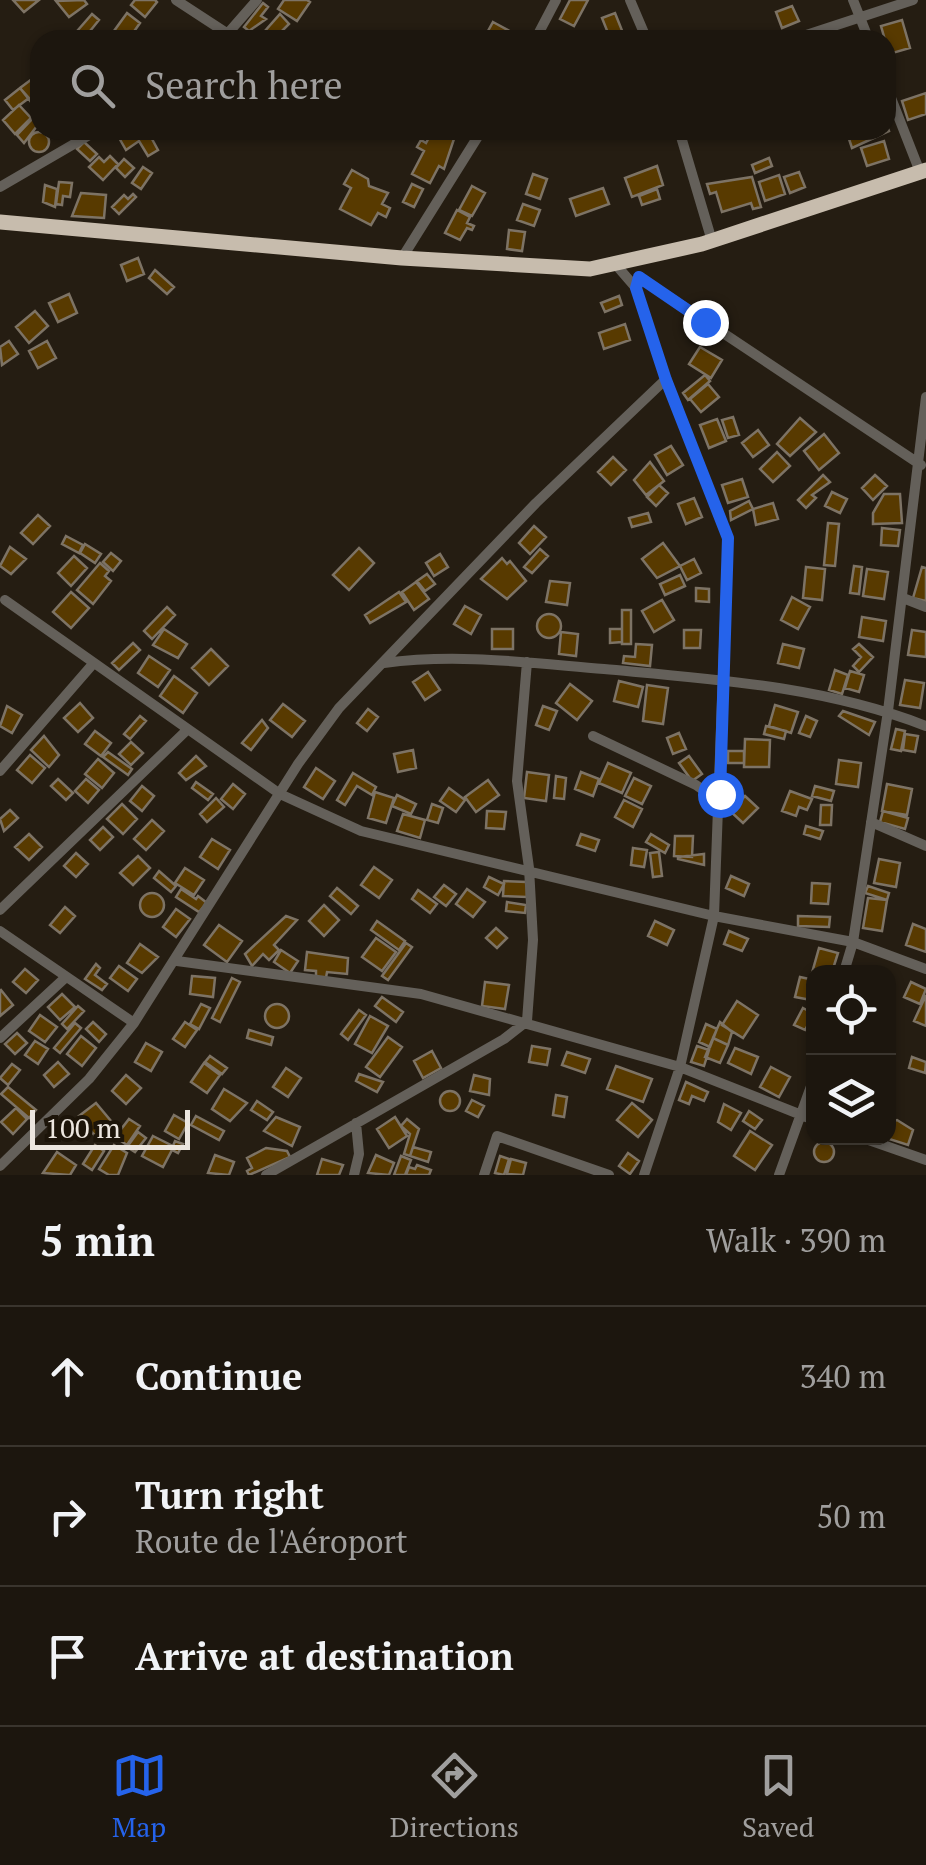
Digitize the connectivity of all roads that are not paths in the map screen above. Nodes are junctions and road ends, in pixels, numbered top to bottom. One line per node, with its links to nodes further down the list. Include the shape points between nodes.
1 (176, 0): 8 (street)
2 (258, 0): 9 (street)
3 (556, 0): 10 (street)
4 (630, 0): 11 (street)
5 (854, 0): 7 (street)
6 (913, 0): 7 (street)
7 (860, 18): 12 (street); 13 (street)
8 (216, 30)
9 (231, 30)
10 (541, 30)
11 (642, 30)
12 (822, 30)
13 (865, 30)
14 (896, 108): 18 (street)
15 (81, 140): 19 (street)
16 (476, 140): 22 (street)
17 (682, 140): 21 (street)
18 (923, 171): 21 (highway)
19 (0, 188)
20 (0, 222): 22 (highway)
21 (712, 241): 23 (highway)
22 (402, 258): 24 (highway)
23 (643, 260): 24 (highway); 25 (street)
24 (617, 266): 25 (street)
25 (638, 283): 26 (street); 28 (street)
26 (666, 380): 33 (street); 35 (street, via 728,538)
27 (926, 397): 28 (street)
28 (923, 467): 29 (street)
29 (903, 598): 31 (street); 36 (street)
30 (4, 600): 34 (street)
31 (926, 607)
32 (527, 662): 33 (street, via 442,655); 35 (street); 45 (street, via 517,781)
33 (383, 663): 41 (street, via 340,708)
34 (92, 665): 38 (street); 40 (street)
35 (724, 680): 36 (street); 42 (street)
36 (888, 711): 37 (street); 43 (street)
37 (926, 726)
38 (187, 730): 41 (street); 46 (street)
39 (593, 736): 42 (street)
40 (0, 771)
41 (280, 794): 45 (street, via 361,830); 50 (street)
42 (720, 802): 47 (street)
43 (871, 822): 44 (street); 49 (street)
44 (926, 846)
45 (529, 868): 47 (street); 54 (street)
46 (0, 910)
47 (714, 916): 49 (street); 57 (street)
48 (0, 931): 53 (street)
49 (853, 942): 51 (street); 52 (street)
50 (177, 961): 54 (street, via 422,994); 55 (street)
51 (846, 965)
52 (926, 969)
53 (66, 977): 55 (street); 56 (street)
54 (527, 1021): 57 (street); 60 (street)
55 (134, 1024): 63 (street, via 89,1079)
56 (0, 1038)
57 (680, 1068): 58 (street); 68 (street)
58 (806, 1117)
59 (806, 1122): 69 (street)
60 (356, 1123): 64 (street); 65 (street)
61 (883, 1145): 62 (street)
62 (926, 1160)
63 (0, 1166)
64 (266, 1175)
65 (354, 1175)
66 (484, 1175): 67 (street, via 497,1136)
67 (609, 1175)
68 (644, 1175)
69 (780, 1175)

